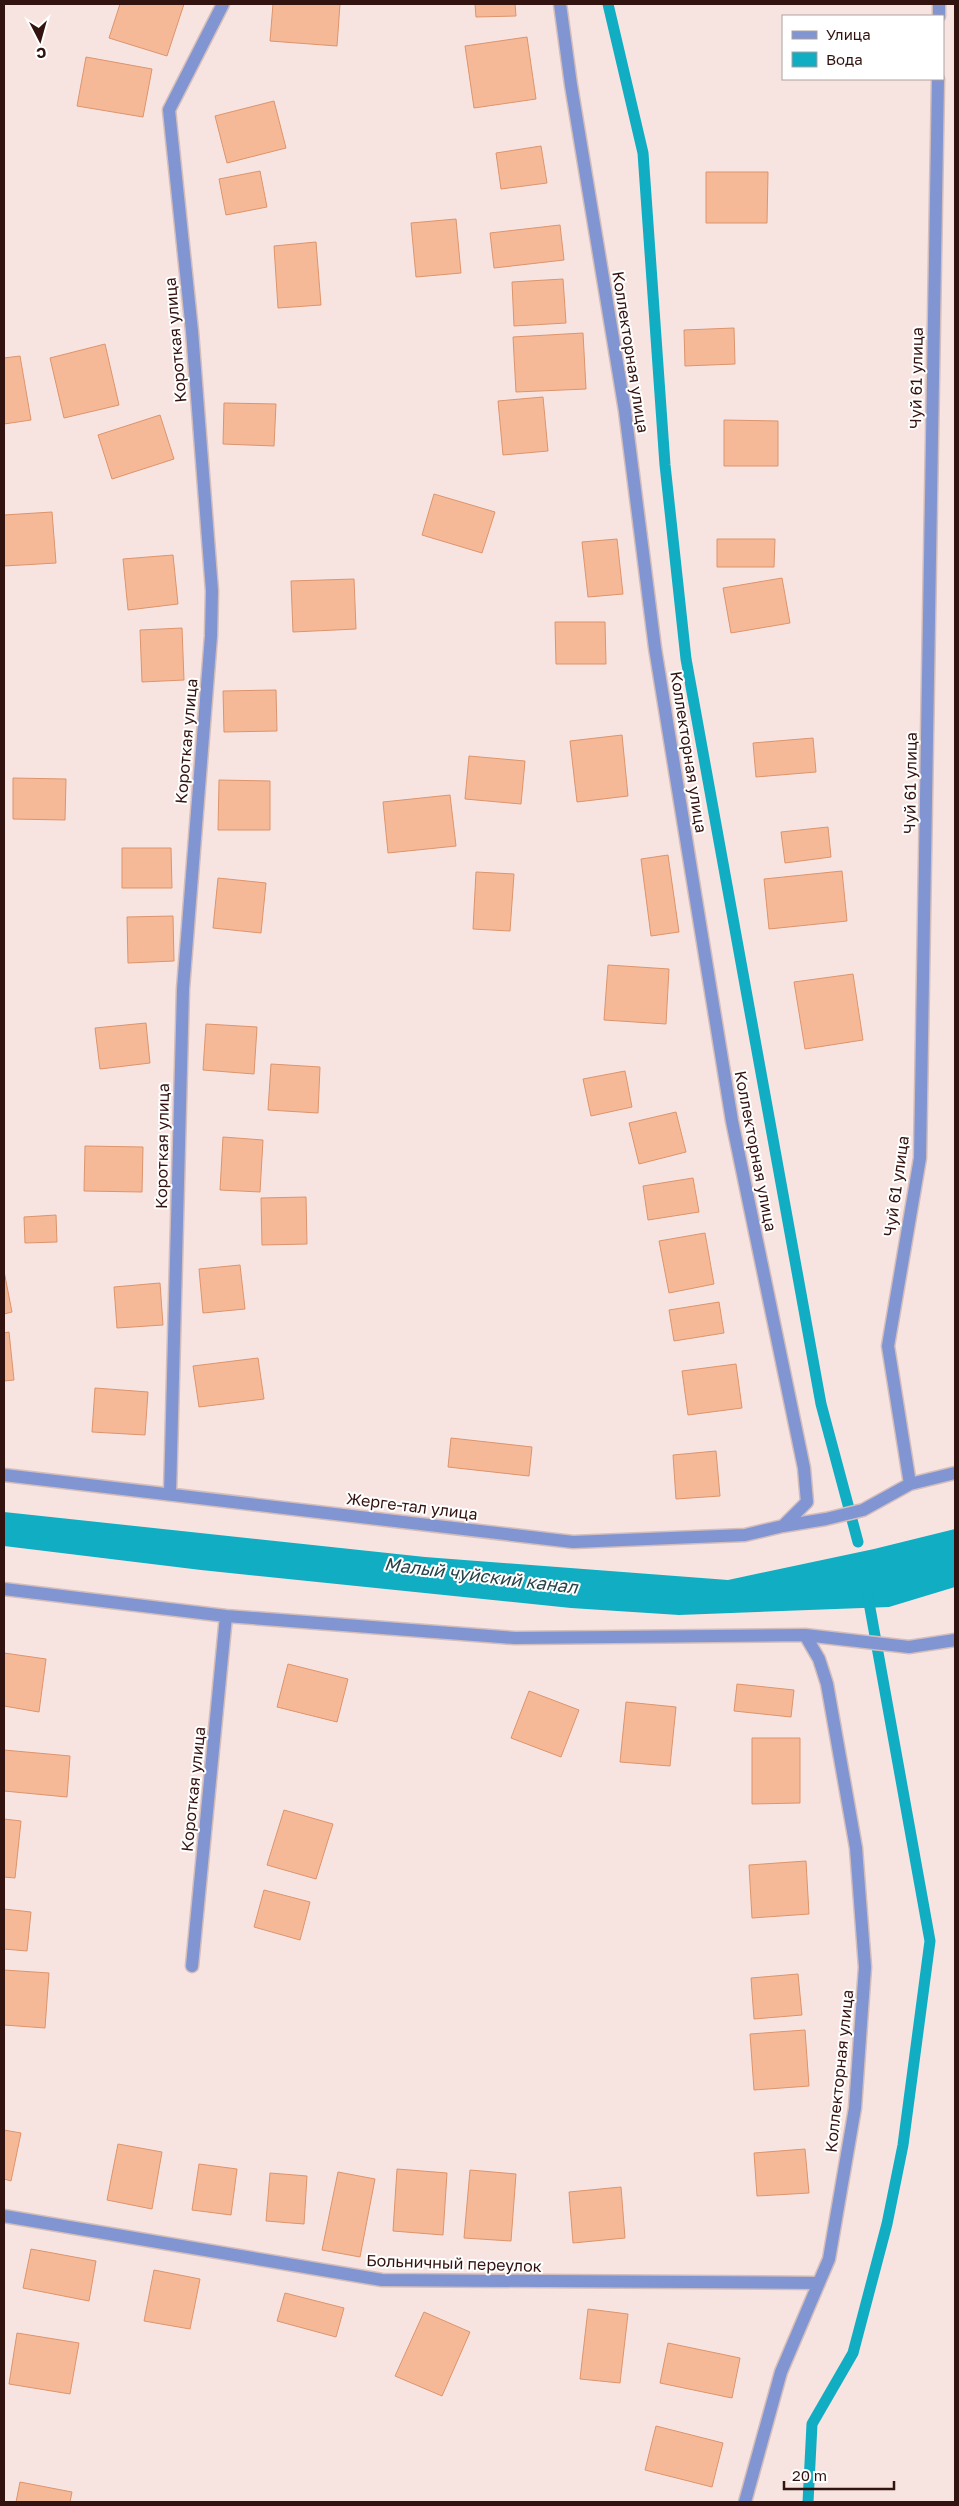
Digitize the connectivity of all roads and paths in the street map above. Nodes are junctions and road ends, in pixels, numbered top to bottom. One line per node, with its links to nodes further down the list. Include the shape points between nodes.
1 (222, 4): 7 (street, Короткая улица, via 169,110 192,331 212,591 183,989)
2 (560, 4): 8 (street, Коллекторная улица, via 625,411 655,648 732,1121 804,1468 807,1502)
3 (938, 80): 6 (street, Чуй 61 улица, via 920,1158 888,1346)
4 (955, 1473): 6 (street)
5 (4, 1475): 7 (street, Жерге-тал улица)
6 (910, 1484): 8 (street, Жерге-тал улица, via 863,1510)
7 (170, 1494): 8 (street, Жерге-тал улица, via 573,1542 745,1535)
8 (783, 1526)
9 (4, 1589): 10 (street)
10 (226, 1616): 11 (street, via 515,1638); 13 (street, Короткая улица)
11 (805, 1635): 12 (street, via 909,1647); 15 (street, Коллекторная улица, via 819,1660 828,1693 856,1848 865,1966 854,2108 829,2259)
12 (955, 1640)
13 (192, 1966)
14 (4, 2216): 15 (street, Больничный переулок, via 382,2280)
15 (819, 2283): 16 (street, Коллекторная улица, via 781,2372)
16 (745, 2502)

